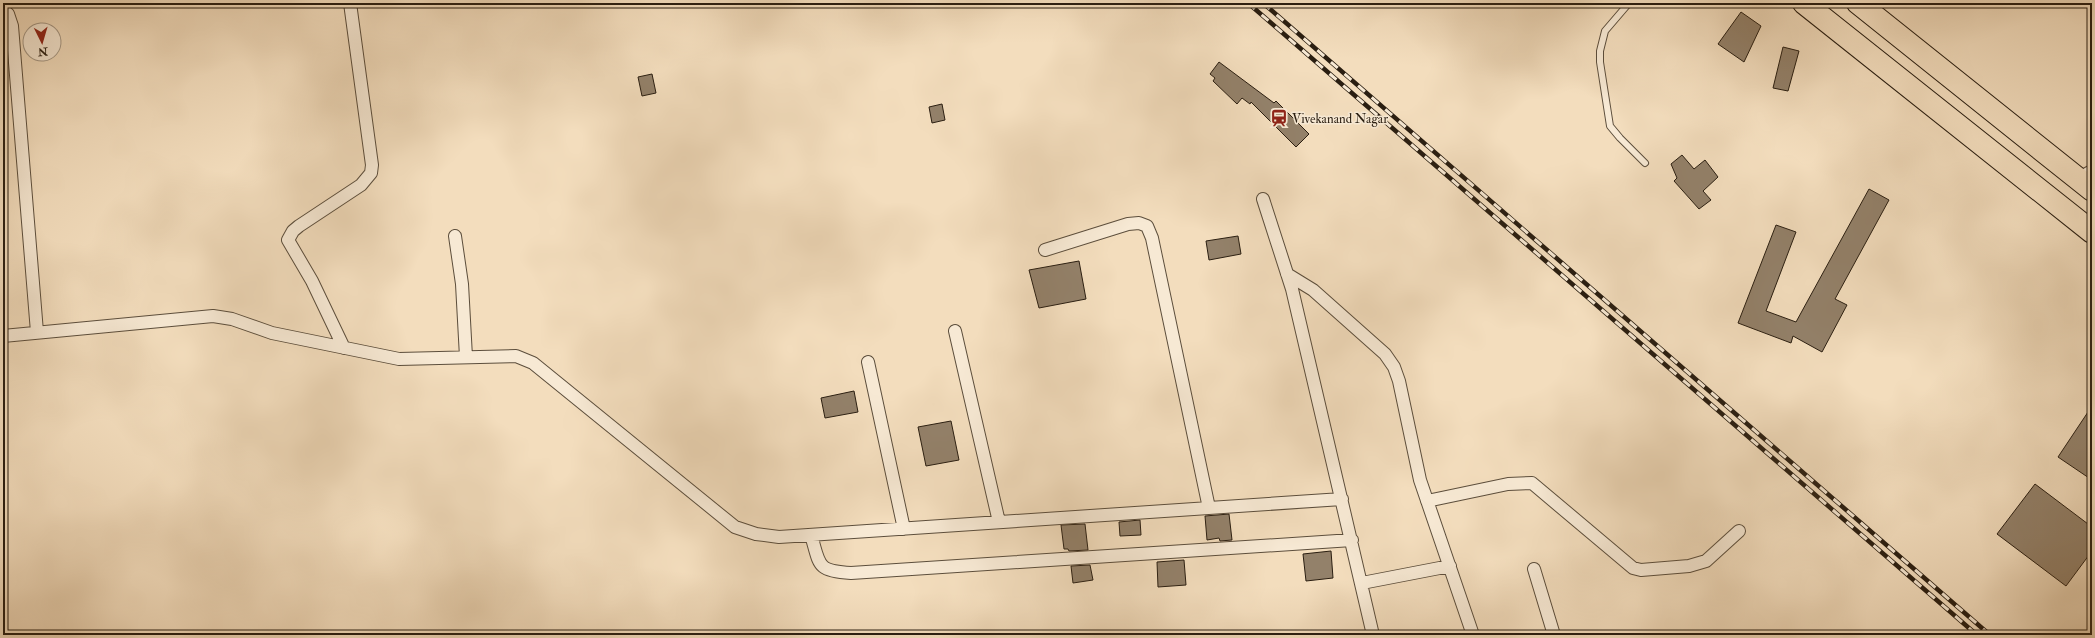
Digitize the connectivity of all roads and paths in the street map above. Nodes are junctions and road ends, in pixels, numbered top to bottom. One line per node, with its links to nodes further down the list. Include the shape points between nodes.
1 (350, 3): 18 (street, via 371,173 361,185 299,226 288,240 312,281)
2 (1629, 3): 8 (lane, via 1606,31 1600,51 1600,62 1610,126)
3 (1804, 3): 7 (highway)
4 (1858, 3): 6 (highway)
5 (3, 10): 16 (street, via 8,14 12,26)
6 (1932, 62): 7 (highway); 9 (highway)
7 (1912, 90): 11 (highway)
8 (1645, 162)
9 (2087, 180)
10 (1263, 199): 14 (street)
11 (2092, 232)
12 (455, 236): 19 (street, via 462,284)
13 (1046, 250): 23 (street, via 1128,224 1139,223 1147,226 1152,238)
14 (1287, 274): 21 (street); 22 (street, via 1313,290 1385,354 1394,367)
15 (955, 331): 24 (street)
16 (37, 332): 17 (street); 18 (street, via 213,316 232,318 272,333)
17 (3, 336)
18 (344, 348): 19 (street, via 399,359)
19 (466, 357): 27 (street, via 516,356 533,363 735,527 756,534 779,537)
20 (868, 362): 25 (street)
21 (1342, 499): 23 (street); 28 (street)
22 (1427, 501): 26 (street, via 1508,484 1532,483 1633,568 1641,570 1689,566 1706,561); 29 (street)
23 (1209, 508): 24 (street)
24 (1000, 522): 25 (street)
25 (904, 529): 27 (street)
26 (1739, 531)
27 (811, 535): 28 (street, via 820,566 828,571 851,573)
28 (1352, 540): 31 (street)
29 (1450, 566): 31 (street); 33 (street)
30 (1534, 570): 34 (street)
31 (1362, 583): 32 (street)
32 (1373, 635)
33 (1473, 635)
34 (1554, 635)

